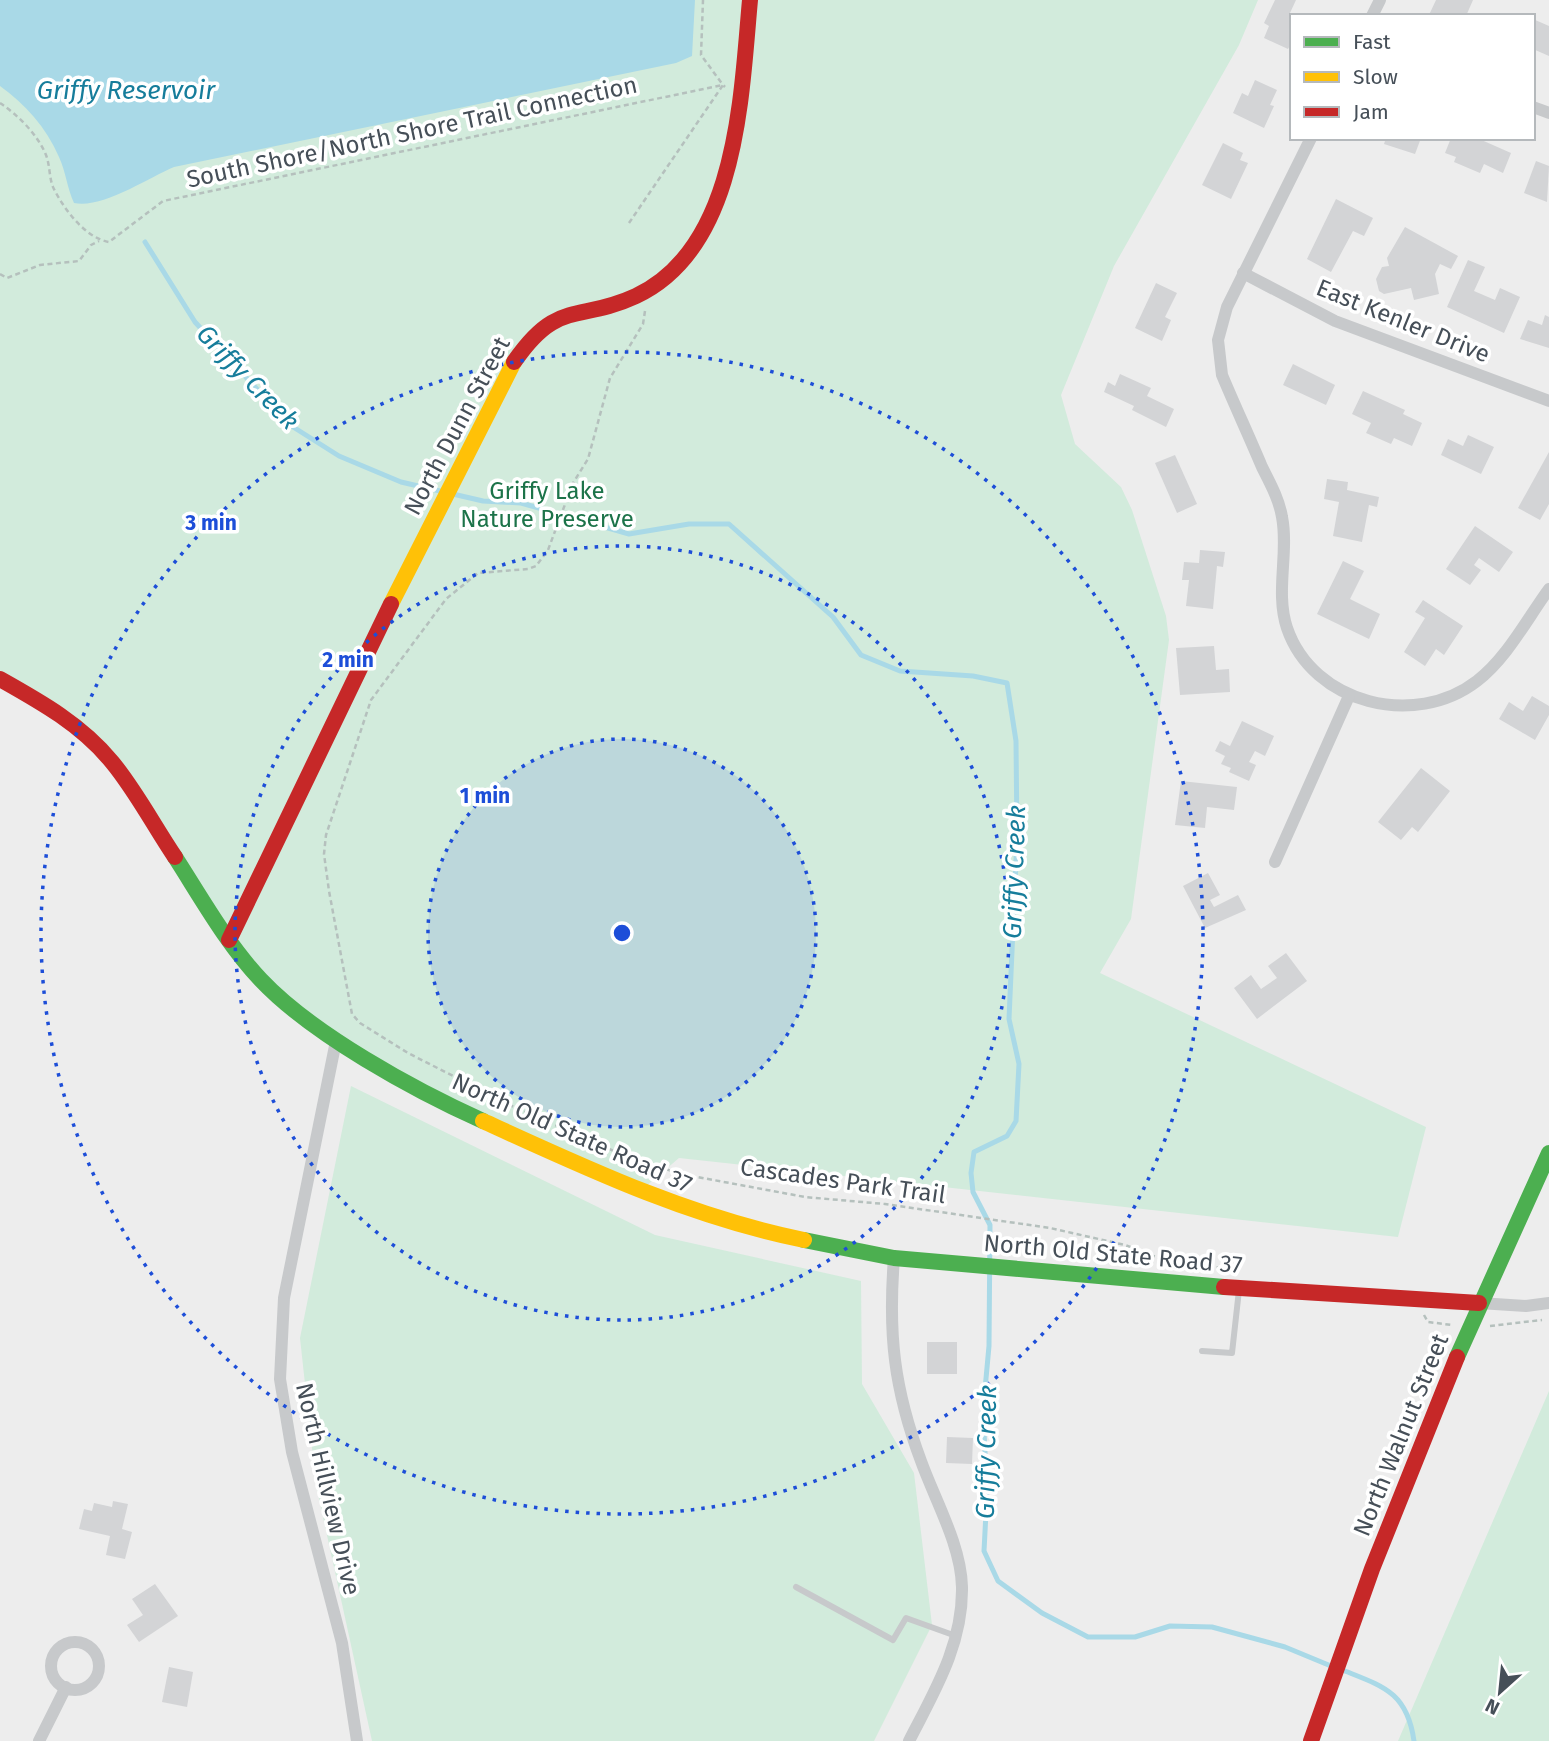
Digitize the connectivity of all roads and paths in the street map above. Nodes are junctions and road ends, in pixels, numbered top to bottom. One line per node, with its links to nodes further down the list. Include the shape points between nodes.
1 (702, 0): 3 (path, via 701,55)
2 (750, 0): 11 (street, North Dunn Street, via 740,106 719,191 681,264 659,285)
3 (723, 85): 4 (path); 7 (path); 8 (path, South Shore/North Shore Trail Connection, via 163,201 109,242)
4 (731, 92)
5 (0, 103): 8 (path, via 18,115 46,154 52,186 72,217)
6 (1310, 140): 9 (street)
7 (629, 223)
8 (100, 240): 10 (path, via 90,245 79,261 40,265 7,278)
9 (1243, 273): 12 (street, East Kenler Drive, via 1335,321); 15 (street, via 1218,340 1222,375 1282,513 1282,604 1287,628 1317,671)
10 (0, 274)
11 (640, 294): 17 (street, North Dunn Street, via 560,315 537,330 513,364); 20 (path, Cascades Park Trail, via 646,317 613,371 588,459 548,550 536,566 519,572 478,573 446,599 371,699 326,835 324,854 352,1014 377,1034 456,1079 625,1156 681,1174)
12 (1549, 401)
13 (1549, 589): 15 (street, via 1490,669 1462,690 1411,705 1371,703)
14 (0, 679): 17 (street, North Old State Road 37, via 47,705 112,762)
15 (1349, 696): 16 (street)
16 (1275, 862)
17 (229, 940): 18 (street, North Old State Road 37, via 262,981)
18 (336, 1041): 21 (street, North Old State Road 37, via 465,1113 639,1192 760,1231); 30 (street, North Hillview Drive, via 284,1298 280,1379 289,1440 342,1643)
19 (1549, 1153): 23 (street, North Walnut Street)
20 (1000, 1221)
21 (894, 1258): 22 (street, North Old State Road 37); 27 (street, via 892,1353 920,1460 956,1556 962,1586)
22 (1240, 1288): 23 (street, North Old State Road 37); 25 (lane, via 1232,1353)
23 (1479, 1303): 24 (street, North Old State Road 37); 32 (street, North Walnut Street, via 1351,1626)
24 (1549, 1303)
25 (1202, 1351)
26 (796, 1587): 27 (lane, via 893,1640 906,1618)
27 (956, 1636): 31 (street, via 952,1656)
28 (66, 1687): 29 (street)
29 (39, 1741)
30 (358, 1741)
31 (909, 1741)
32 (1311, 1741)

